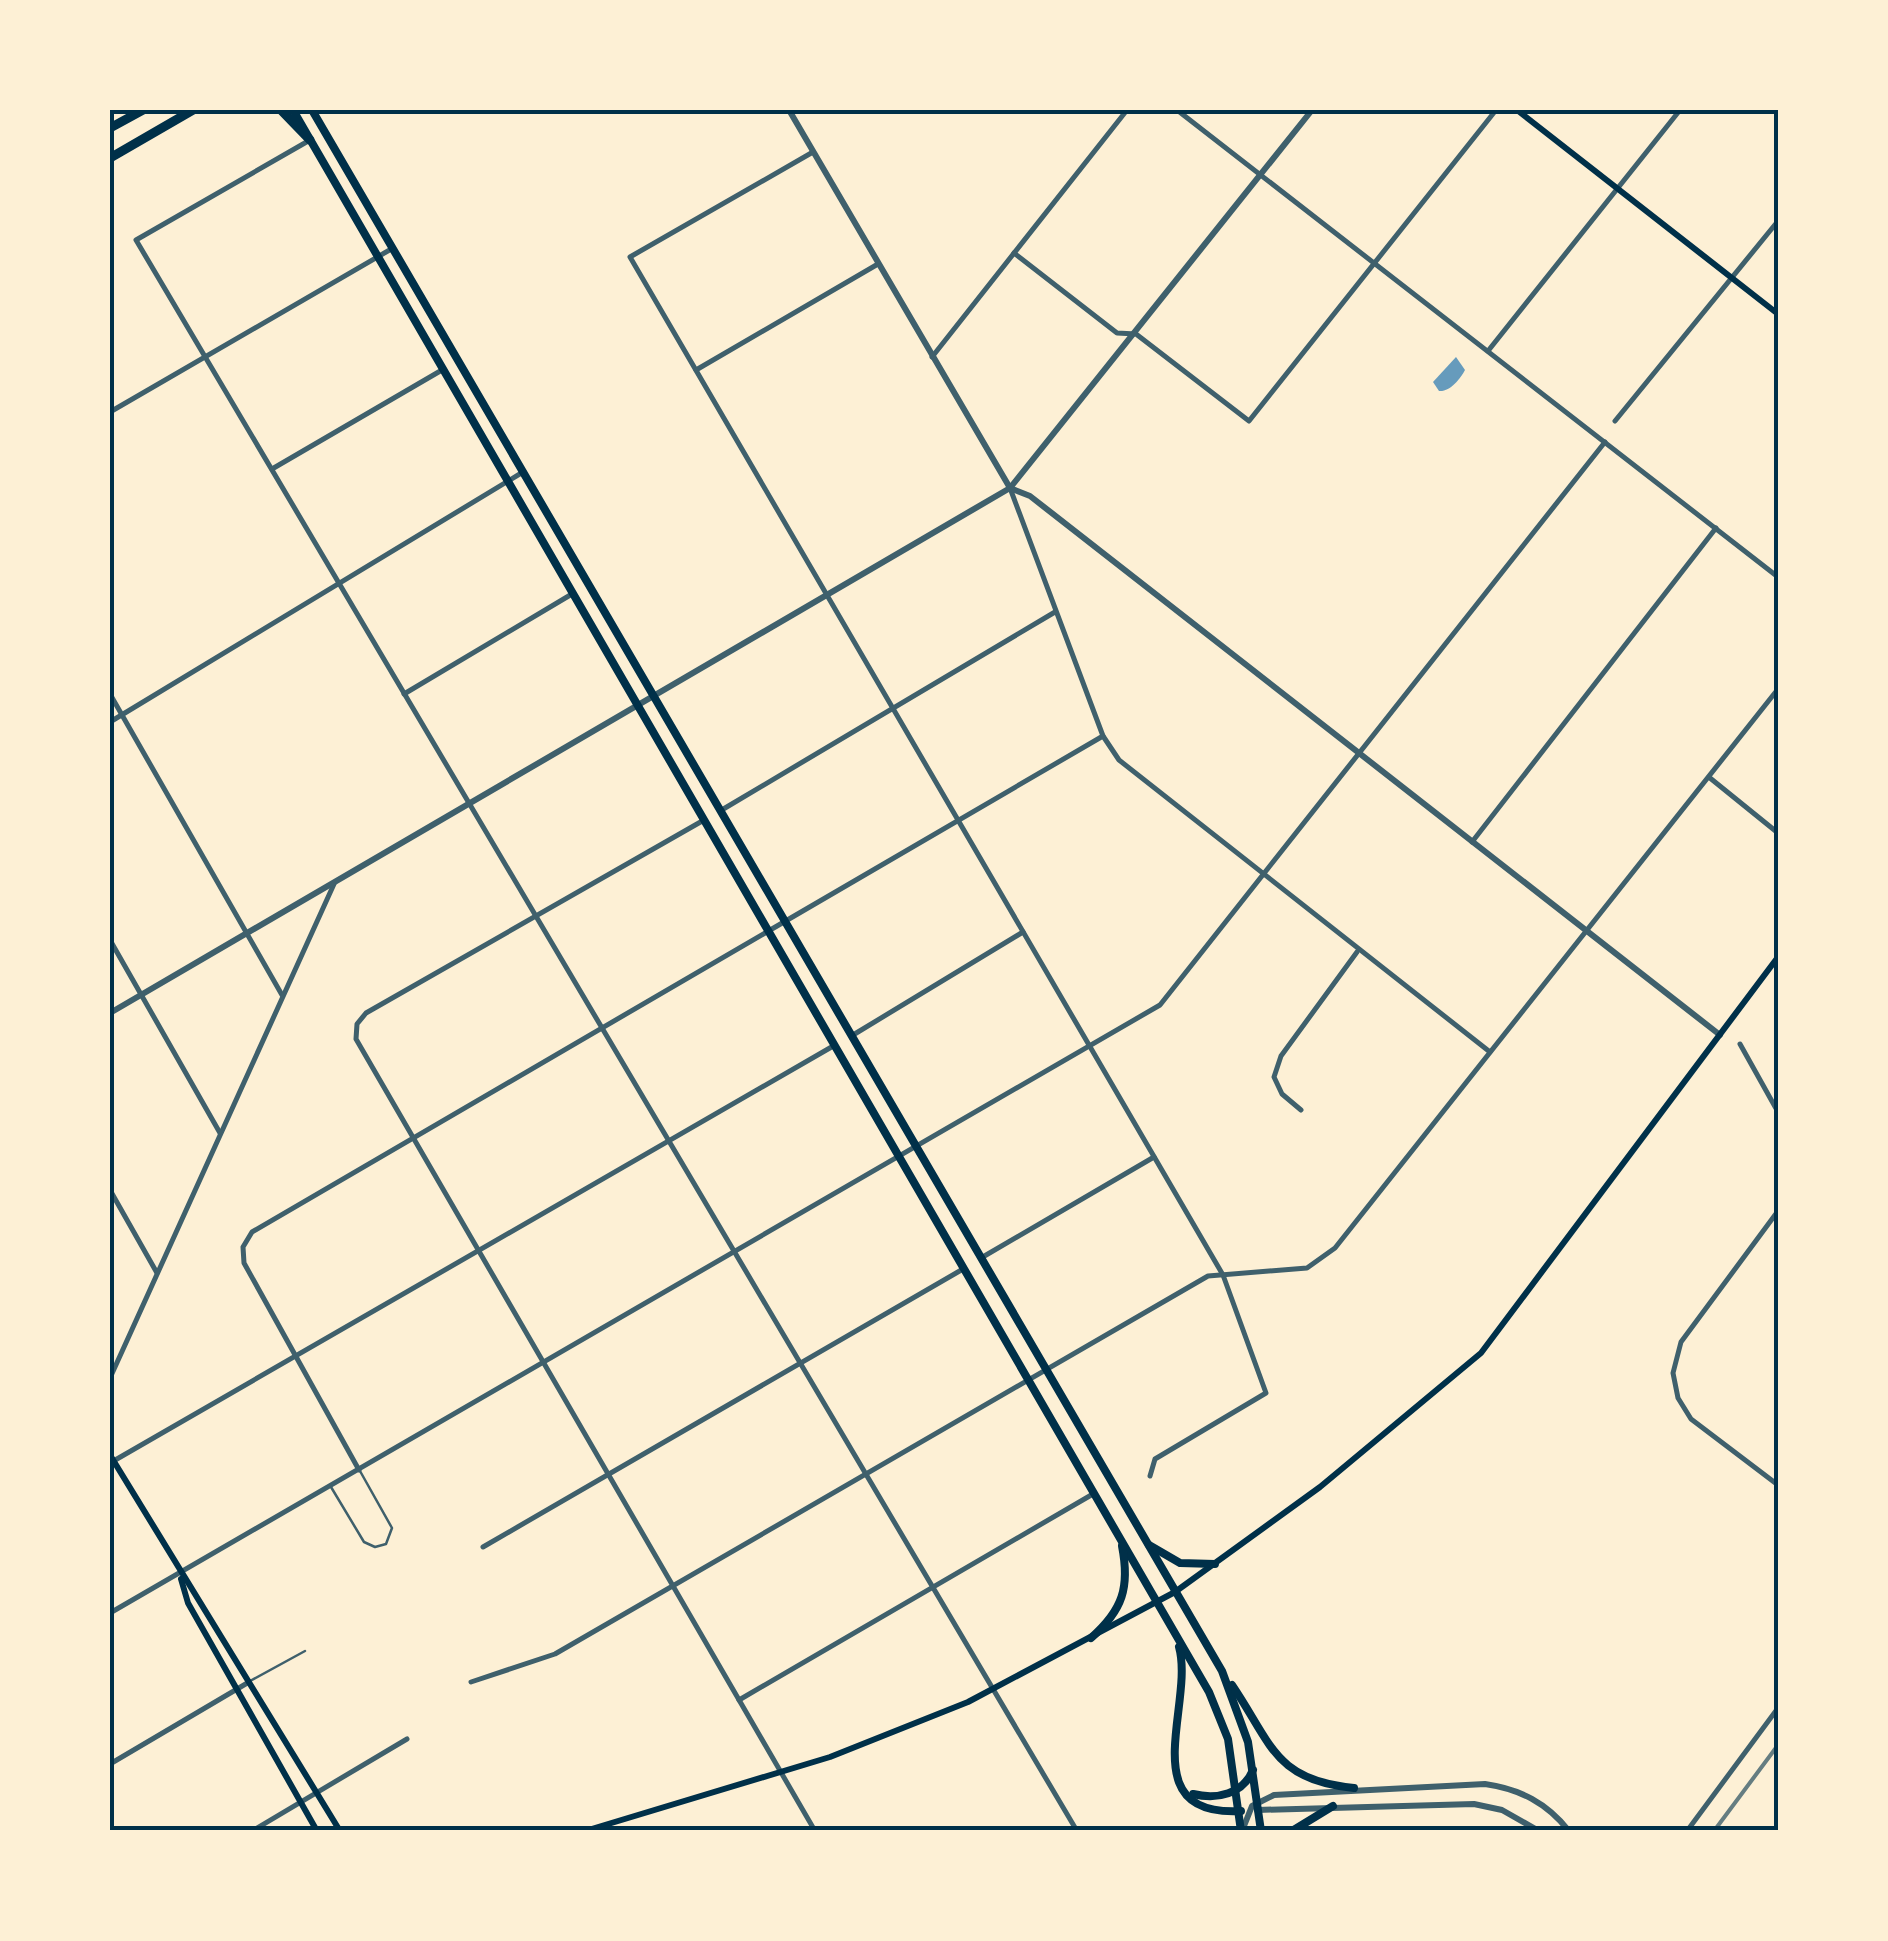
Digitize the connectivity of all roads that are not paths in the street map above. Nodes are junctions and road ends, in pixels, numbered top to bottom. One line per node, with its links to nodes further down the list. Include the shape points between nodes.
1 (143, 110): 13 (highway)
2 (193, 110): 16 (highway)
3 (281, 110): 14 (highway)
4 (293, 110): 14 (main road)
5 (312, 110): 20 (main road)
6 (788, 110): 15 (street)
7 (1128, 110): 21 (street)
8 (1177, 110): 17 (street)
9 (1312, 110): 17 (street)
10 (1496, 110): 23 (street)
11 (1517, 110): 18 (main road)
12 (1680, 110): 18 (street)
13 (110, 128)
14 (310, 140): 22 (main road); 29 (street, via 136,240)
15 (813, 152): 24 (street); 32 (street, via 630,257)
16 (110, 158)
17 (1261, 175): 23 (street); 27 (street)
18 (1618, 191): 25 (main road); 28 (street)
19 (1778, 221): 25 (street)
20 (393, 248): 22 (street); 37 (main road)
21 (1014, 253): 27 (street, via 1117,332); 30 (street)
22 (377, 257): 29 (street); 31 (main road)
23 (1374, 263): 27 (street, via 1249,420); 28 (street)
24 (878, 264): 30 (street); 32 (street)
25 (1733, 278): 26 (main road); 34 (street)
26 (1778, 314)
27 (1136, 334): 39 (street)
28 (1488, 351): 35 (street)
29 (205, 357): 33 (street); 36 (street)
30 (932, 357): 39 (street)
31 (442, 370): 36 (street); 38 (main road)
32 (696, 370): 44 (street)
33 (110, 412)
34 (1615, 421)
35 (1605, 442): 40 (street); 55 (street)
36 (272, 469): 42 (street)
37 (523, 472): 38 (street); 49 (main road)
38 (507, 481): 42 (street); 43 (main road)
39 (1010, 488): 44 (street); 45 (street); 55 (street, via 1030,496)
40 (1716, 528): 41 (street); 62 (street)
41 (1778, 577)
42 (338, 582): 48 (street); 52 (street)
43 (572, 594): 48 (street); 50 (main road)
44 (828, 597): 49 (street); 51 (street)
45 (1056, 612): 51 (street); 54 (street)
46 (1778, 689): 56 (street)
47 (110, 694): 52 (street)
48 (404, 694): 57 (street)
49 (654, 698): 50 (street); 58 (main road)
50 (638, 707): 57 (street); 59 (main road)
51 (893, 708): 58 (street); 60 (street)
52 (122, 714): 53 (street); 70 (street)
53 (110, 722)
54 (1103, 736): 60 (street); 63 (street, via 1130,771)
55 (1358, 753): 62 (street); 63 (street)
56 (1710, 778): 61 (street); 67 (street)
57 (470, 804): 64 (street); 65 (street)
58 (720, 811): 66 (main road)
59 (704, 820): 65 (street); 68 (main road)
60 (959, 821): 66 (street); 69 (street)
61 (1778, 833)
62 (1472, 842): 67 (street)
63 (1261, 876): 72 (street); 82 (street, via 1160,1005)
64 (334, 884): 70 (street); 75 (street)
65 (536, 916): 77 (street); 87 (street, via 366,1014 355,1031)
66 (784, 922): 68 (street); 78 (main road)
67 (1586, 931): 79 (street); 83 (street)
68 (769, 932): 77 (street); 81 (main road)
69 (1023, 932): 78 (street); 82 (street)
70 (248, 933): 74 (street); 75 (street)
71 (110, 940): 74 (street)
72 (1357, 952): 83 (street); 84 (street, via 1281,1056 1274,1077)
73 (1778, 957): 79 (main road)
74 (141, 995): 76 (street); 86 (street)
75 (283, 996): 86 (street)
76 (110, 1013)
77 (602, 1028): 87 (street); 88 (street)
78 (854, 1035): 89 (main road)
79 (1720, 1035): 117 (main road, via 1482,1353 1331,1479)
80 (1740, 1044): 85 (street)
81 (834, 1045): 88 (street); 90 (main road)
82 (1089, 1045): 89 (street); 91 (street)
83 (1490, 1052): 99 (street, via 1334,1248 1307,1268)
84 (1301, 1110)
85 (1778, 1112)
86 (221, 1133): 98 (street)
87 (413, 1138): 94 (street); 100 (street, via 252,1232 243,1248 244,1263)
88 (668, 1140): 94 (street); 95 (street)
89 (917, 1146): 90 (street); 96 (main road)
90 (899, 1156): 95 (street); 97 (main road)
91 (1154, 1157): 96 (street); 99 (street)
92 (110, 1190): 98 (street)
93 (1778, 1211): 111 (street, via 1681,1342 1673,1373 1692,1419)
94 (477, 1250): 100 (street); 102 (street)
95 (734, 1252): 101 (street); 102 (street)
96 (982, 1258): 103 (main road)
97 (963, 1269): 101 (street); 105 (main road)
98 (158, 1273): 104 (street)
99 (1223, 1275): 103 (street, via 1208,1276); 110 (street, via 1266,1393 1155,1459)
100 (295, 1356): 106 (street); 107 (street)
101 (800, 1362): 108 (street); 109 (street)
102 (543, 1363): 107 (street); 109 (street)
103 (1046, 1370): 105 (street); 115 (main road)
104 (110, 1378)
105 (1027, 1381): 108 (street); 113 (main road)
106 (111, 1460): 118 (main road)
107 (360, 1470): 112 (street); 112 (lane, via 392,1528 386,1544 364,1542)
108 (866, 1474): 119 (street); 120 (street)
109 (608, 1476): 116 (street); 119 (street)
110 (1150, 1476)
111 (1778, 1485)
112 (331, 1486): 118 (street)
113 (1094, 1494): 114 (main road); 120 (street)
114 (1120, 1537): 122 (main road); 125 (main road, via 1126,1591 1114,1616)
115 (1144, 1541): 117 (main road, via 1180,1563); 121 (main road)
116 (483, 1548)
117 (1215, 1564): 121 (main road)
118 (179, 1574): 123 (street); 128 (main road); 130 (main road, via 188,1603)
119 (672, 1586): 129 (street, via 546,1658); 132 (street)
120 (933, 1588): 131 (street); 132 (street)
121 (1174, 1592): 122 (main road); 127 (main road)
122 (1157, 1602): 124 (main road); 125 (main road)
123 (110, 1613)
124 (1171, 1625): 139 (main road, via 1222,1721); 140 (main road, via 1184,1674 1172,1763)
125 (1091, 1638): 131 (main road)
126 (305, 1651): 128 (lane)
127 (1222, 1671): 136 (main road); 138 (main road, via 1290,1770 1320,1784)
128 (249, 1682): 130 (street); 141 (main road)
129 (471, 1682)
130 (238, 1689): 135 (street); 142 (main road)
131 (994, 1690): 137 (main road); 151 (street)
132 (739, 1700): 137 (street)
133 (1778, 1708): 157 (street)
134 (407, 1739): 141 (street)
135 (110, 1764)
136 (1254, 1769): 139 (main road); 143 (main road)
137 (780, 1773): 149 (main road); 150 (street)
138 (1354, 1788): 143 (street, via 1274,1794); 156 (street, via 1498,1786 1538,1802)
139 (1238, 1789): 140 (main road, via 1207,1796); 145 (main road)
140 (1185, 1790): 145 (main road, via 1210,1809)
141 (318, 1793): 142 (street); 148 (main road)
142 (301, 1803): 146 (street); 147 (main road)
143 (1259, 1805): 144 (street); 145 (street); 153 (main road)
144 (1333, 1806): 154 (main road); 155 (street, via 1481,1805)
145 (1245, 1811): 152 (main road)
146 (252, 1831)
147 (317, 1831)
148 (340, 1831)
149 (584, 1831)
150 (814, 1831)
151 (1078, 1831)
152 (1242, 1831)
153 (1261, 1831)
154 (1292, 1831)
155 (1539, 1831)
156 (1570, 1831)
157 (1686, 1831)

